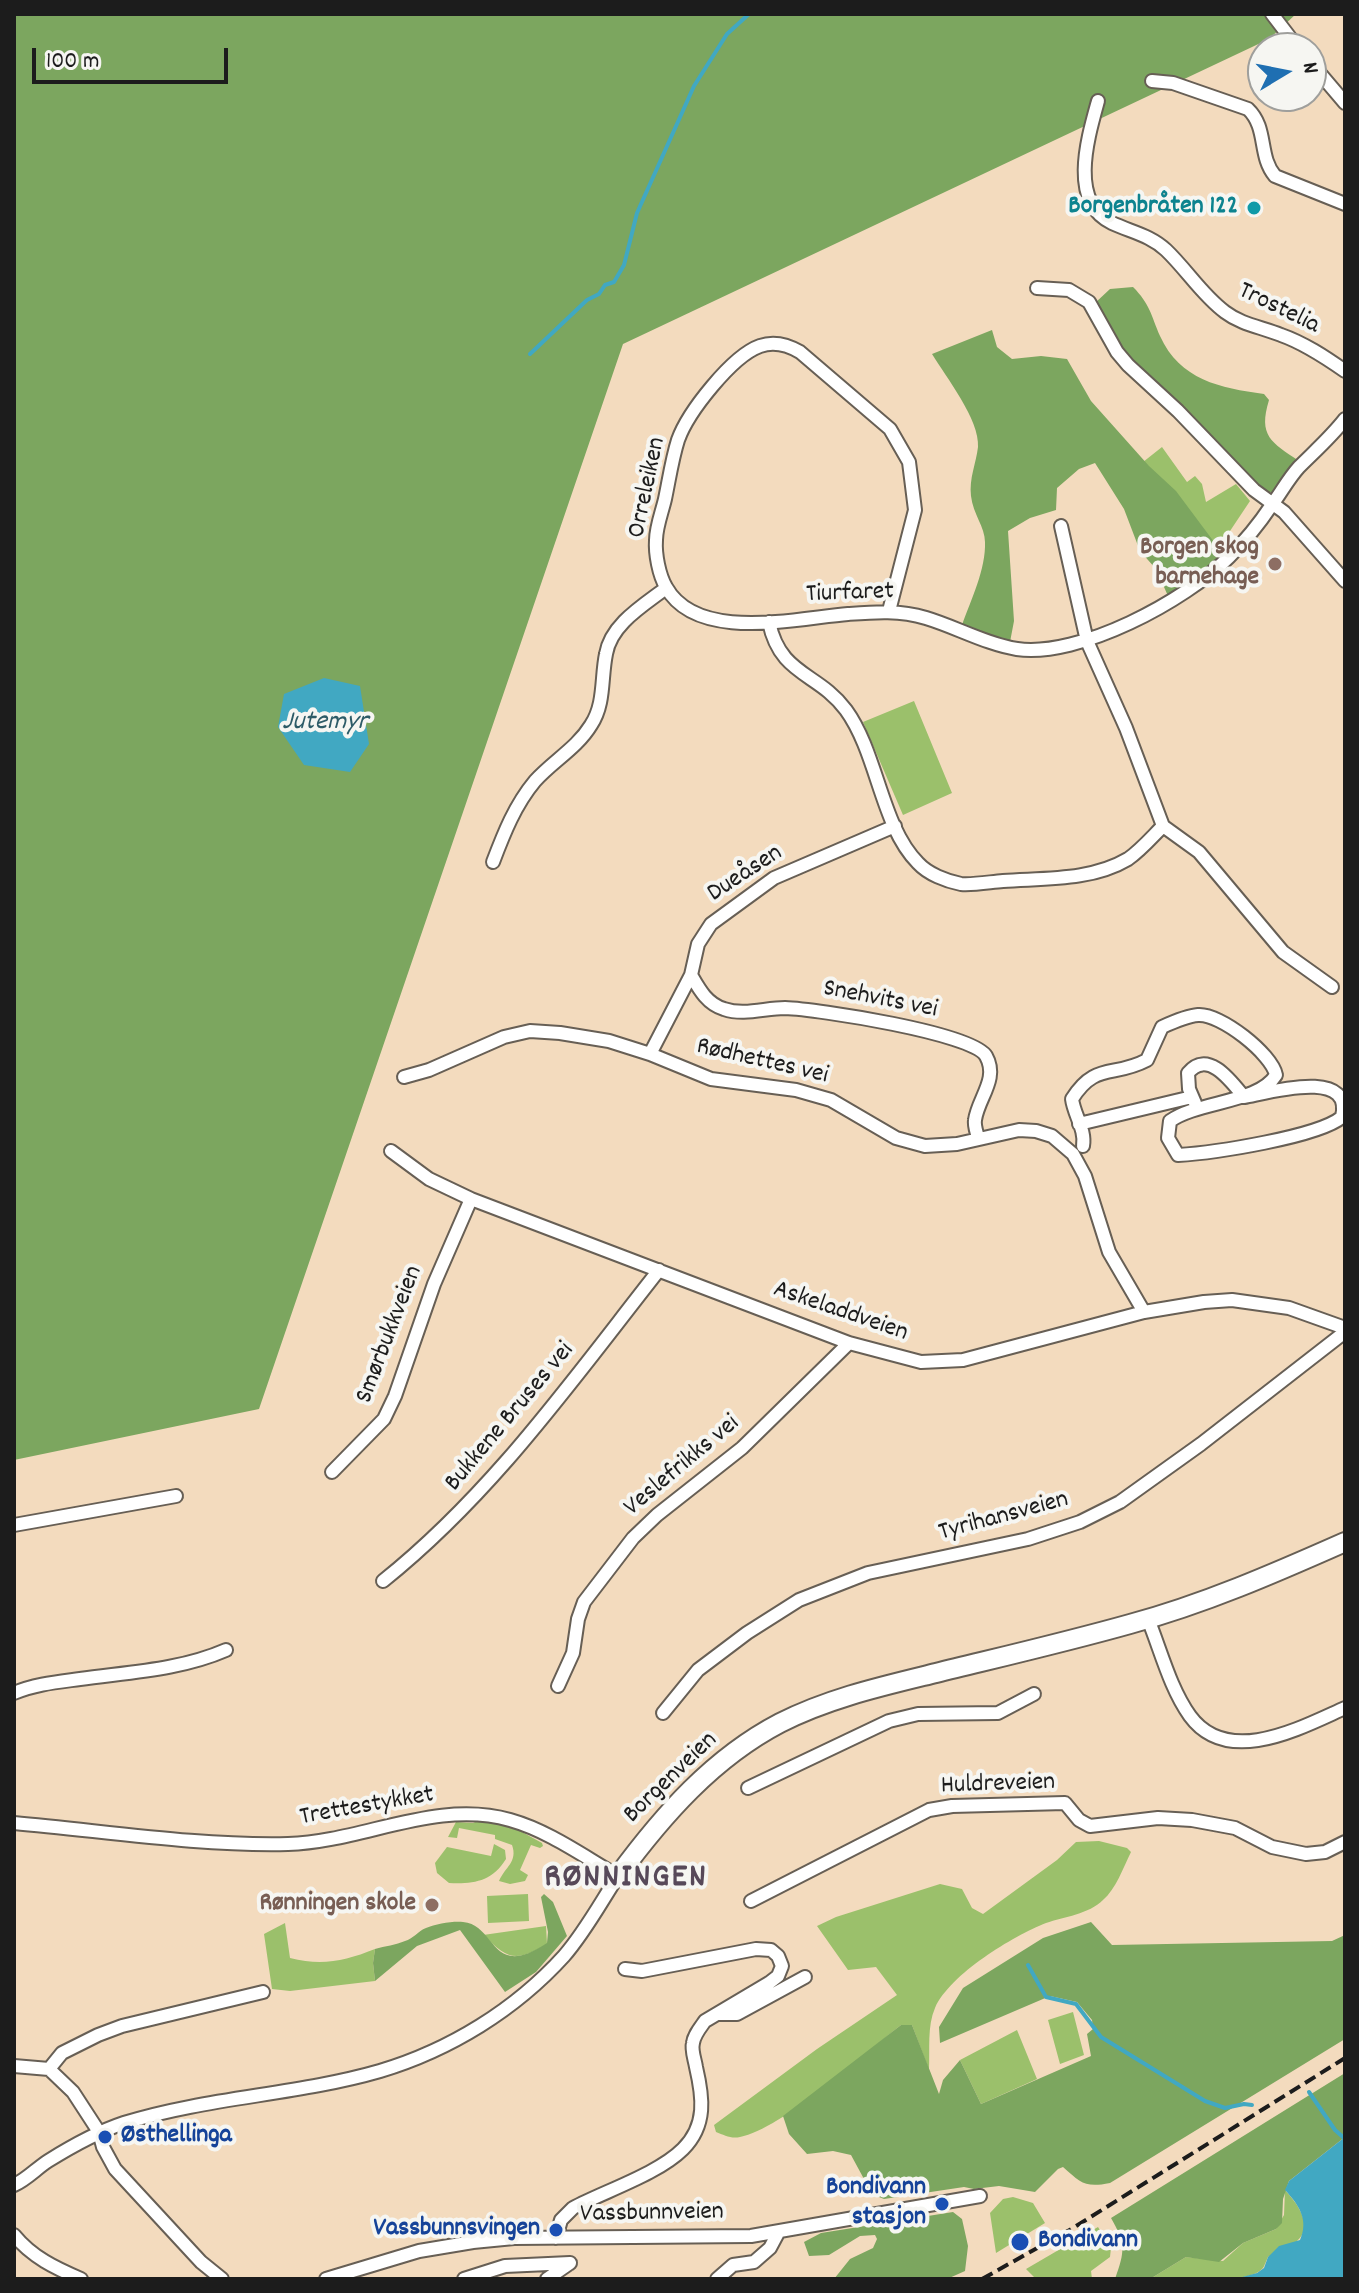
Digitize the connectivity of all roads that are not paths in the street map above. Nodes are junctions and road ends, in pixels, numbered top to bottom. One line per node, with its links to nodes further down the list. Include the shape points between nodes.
1 (1272, 14): 2 (street)
2 (1286, 32)
3 (1152, 81): 7 (street, via 1248,109 1257,118 1268,168 1275,176)
4 (1327, 82): 6 (street)
5 (1098, 101): 9 (street, Trostelia, via 1085,174 1094,210 1165,249 1226,313 1294,341)
6 (1345, 103)
7 (1345, 204)
8 (1037, 288): 11 (street, via 1069,290 1089,302 1123,359)
9 (1345, 371)
10 (1345, 419): 11 (street, Tiurfaret, via 1299,467)
11 (1272, 505): 13 (street); 17 (street, Tiurfaret, via 1228,558 1196,585)
12 (1061, 526): 17 (street)
13 (1345, 581)
14 (666, 588): 15 (street, Orreleiken, via 656,540 679,438 719,378 751,350 763,344 788,345 890,429 909,462 915,510); 16 (street, Tiurfaret, via 684,605 722,622); 20 (street, via 614,633 593,724 526,794)
15 (889, 611): 16 (street, Tiurfaret); 17 (street, Tiurfaret, via 924,617 1013,648 1050,650)
16 (769, 622): 18 (street, via 773,642 787,663 829,692 855,724)
17 (1087, 641): 19 (street)
18 (895, 826): 19 (street, via 918,863 963,884 1078,876 1127,860); 21 (street, Dueåsen, via 787,871 725,912 698,944)
19 (1163, 826): 22 (street, via 1199,852 1283,952)
20 (493, 862)
21 (691, 975): 23 (street, Dueåsen); 28 (street, Snehvits vei, via 704,997 722,1009 822,1010 976,1046 990,1067 974,1123)
22 (1332, 987)
23 (650, 1054): 24 (street, Rødhettes vei, via 609,1041 530,1031); 28 (street, Rødhettes vei, via 711,1079 831,1100 896,1138 925,1146)
24 (404, 1077)
25 (1244, 1097): 26 (street); 26 (street, via 1215,1066 1202,1064 1188,1073); 26 (street, via 1313,1085 1337,1093 1344,1109 1342,1117 1322,1128 1178,1155 1168,1138 1170,1121); 27 (street, via 1273,1081 1270,1059 1220,1019 1197,1015 1162,1027 1147,1060 1082,1082 1072,1099)
26 (1195, 1102): 27 (street)
27 (1079, 1124): 29 (street)
28 (978, 1138): 33 (street, Rødhettes vei, via 1036,1131 1052,1136 1073,1154 1109,1252)
29 (1083, 1146)
30 (391, 1151): 31 (street, Askeladdveien, via 429,1179)
31 (471, 1199): 32 (street, Askeladdveien); 36 (street, Smørbukkveien, via 390,1407)
32 (659, 1270): 35 (street, Askeladdveien); 40 (street, Bukkene Bruses vei, via 477,1497)
33 (1144, 1312): 34 (street, Askeladdveien, via 1232,1300 1289,1308); 35 (street, Askeladdveien, via 944,1363)
34 (1345, 1330): 47 (street, Tyrihansveien, via 1120,1502 1028,1539 868,1573 799,1600 698,1670)
35 (849, 1343): 43 (street, Veslefrikks vei, via 742,1448 633,1538 584,1602 573,1653)
36 (332, 1472)
37 (176, 1496): 38 (street)
38 (14, 1525)
39 (1345, 1542): 41 (street, Borgenveien)
40 (383, 1581)
41 (1148, 1619): 46 (street, via 1183,1705 1214,1735 1240,1741 1270,1739); 51 (street, Borgenveien, via 852,1695 780,1724 707,1774 660,1821)
42 (226, 1650): 44 (street, via 188,1664)
43 (558, 1686)
44 (14, 1693)
45 (1034, 1694): 48 (street, via 998,1713 918,1714 889,1721)
46 (1345, 1708)
47 (663, 1713)
48 (748, 1788)
49 (14, 1823): 51 (street, Trettestykket, via 220,1843 290,1844 347,1837 422,1818 480,1815 542,1832)
50 (1345, 1842): 52 (street, Huldreveien, via 1306,1854 1272,1847 1235,1828 1192,1820 1090,1826 1065,1803 952,1806 929,1810)
51 (618, 1876): 59 (street, Borgenveien, via 575,1942 538,1983 489,2020 436,2050 380,2071 150,2116)
52 (751, 1901)
53 (625, 1969): 56 (street, via 642,1971 756,1949 778,1956 778,1976)
54 (805, 1977): 56 (street, via 737,2014)
55 (263, 1992): 58 (street, via 110,2031 73,2045)
56 (716, 2014): 64 (street, via 705,2021 692,2045 703,2096 694,2136 667,2161 573,2208 561,2220)
57 (14, 2066): 58 (street)
58 (49, 2069): 59 (street, via 73,2092)
59 (99, 2132): 60 (street, Borgenveien); 66 (street, via 115,2169)
60 (15, 2187)
61 (980, 2196): 62 (street, Vassbunnveien)
62 (778, 2233): 64 (street, Vassbunnveien); 70 (street, via 754,2262 733,2265)
63 (14, 2235): 65 (street, via 27,2250)
64 (556, 2238): 67 (street, Vassbunnveien, via 419,2251)
65 (81, 2279)
66 (222, 2279)
67 (326, 2279)
68 (464, 2279): 69 (street, via 505,2266 570,2263)
69 (547, 2279)
70 (717, 2279)

